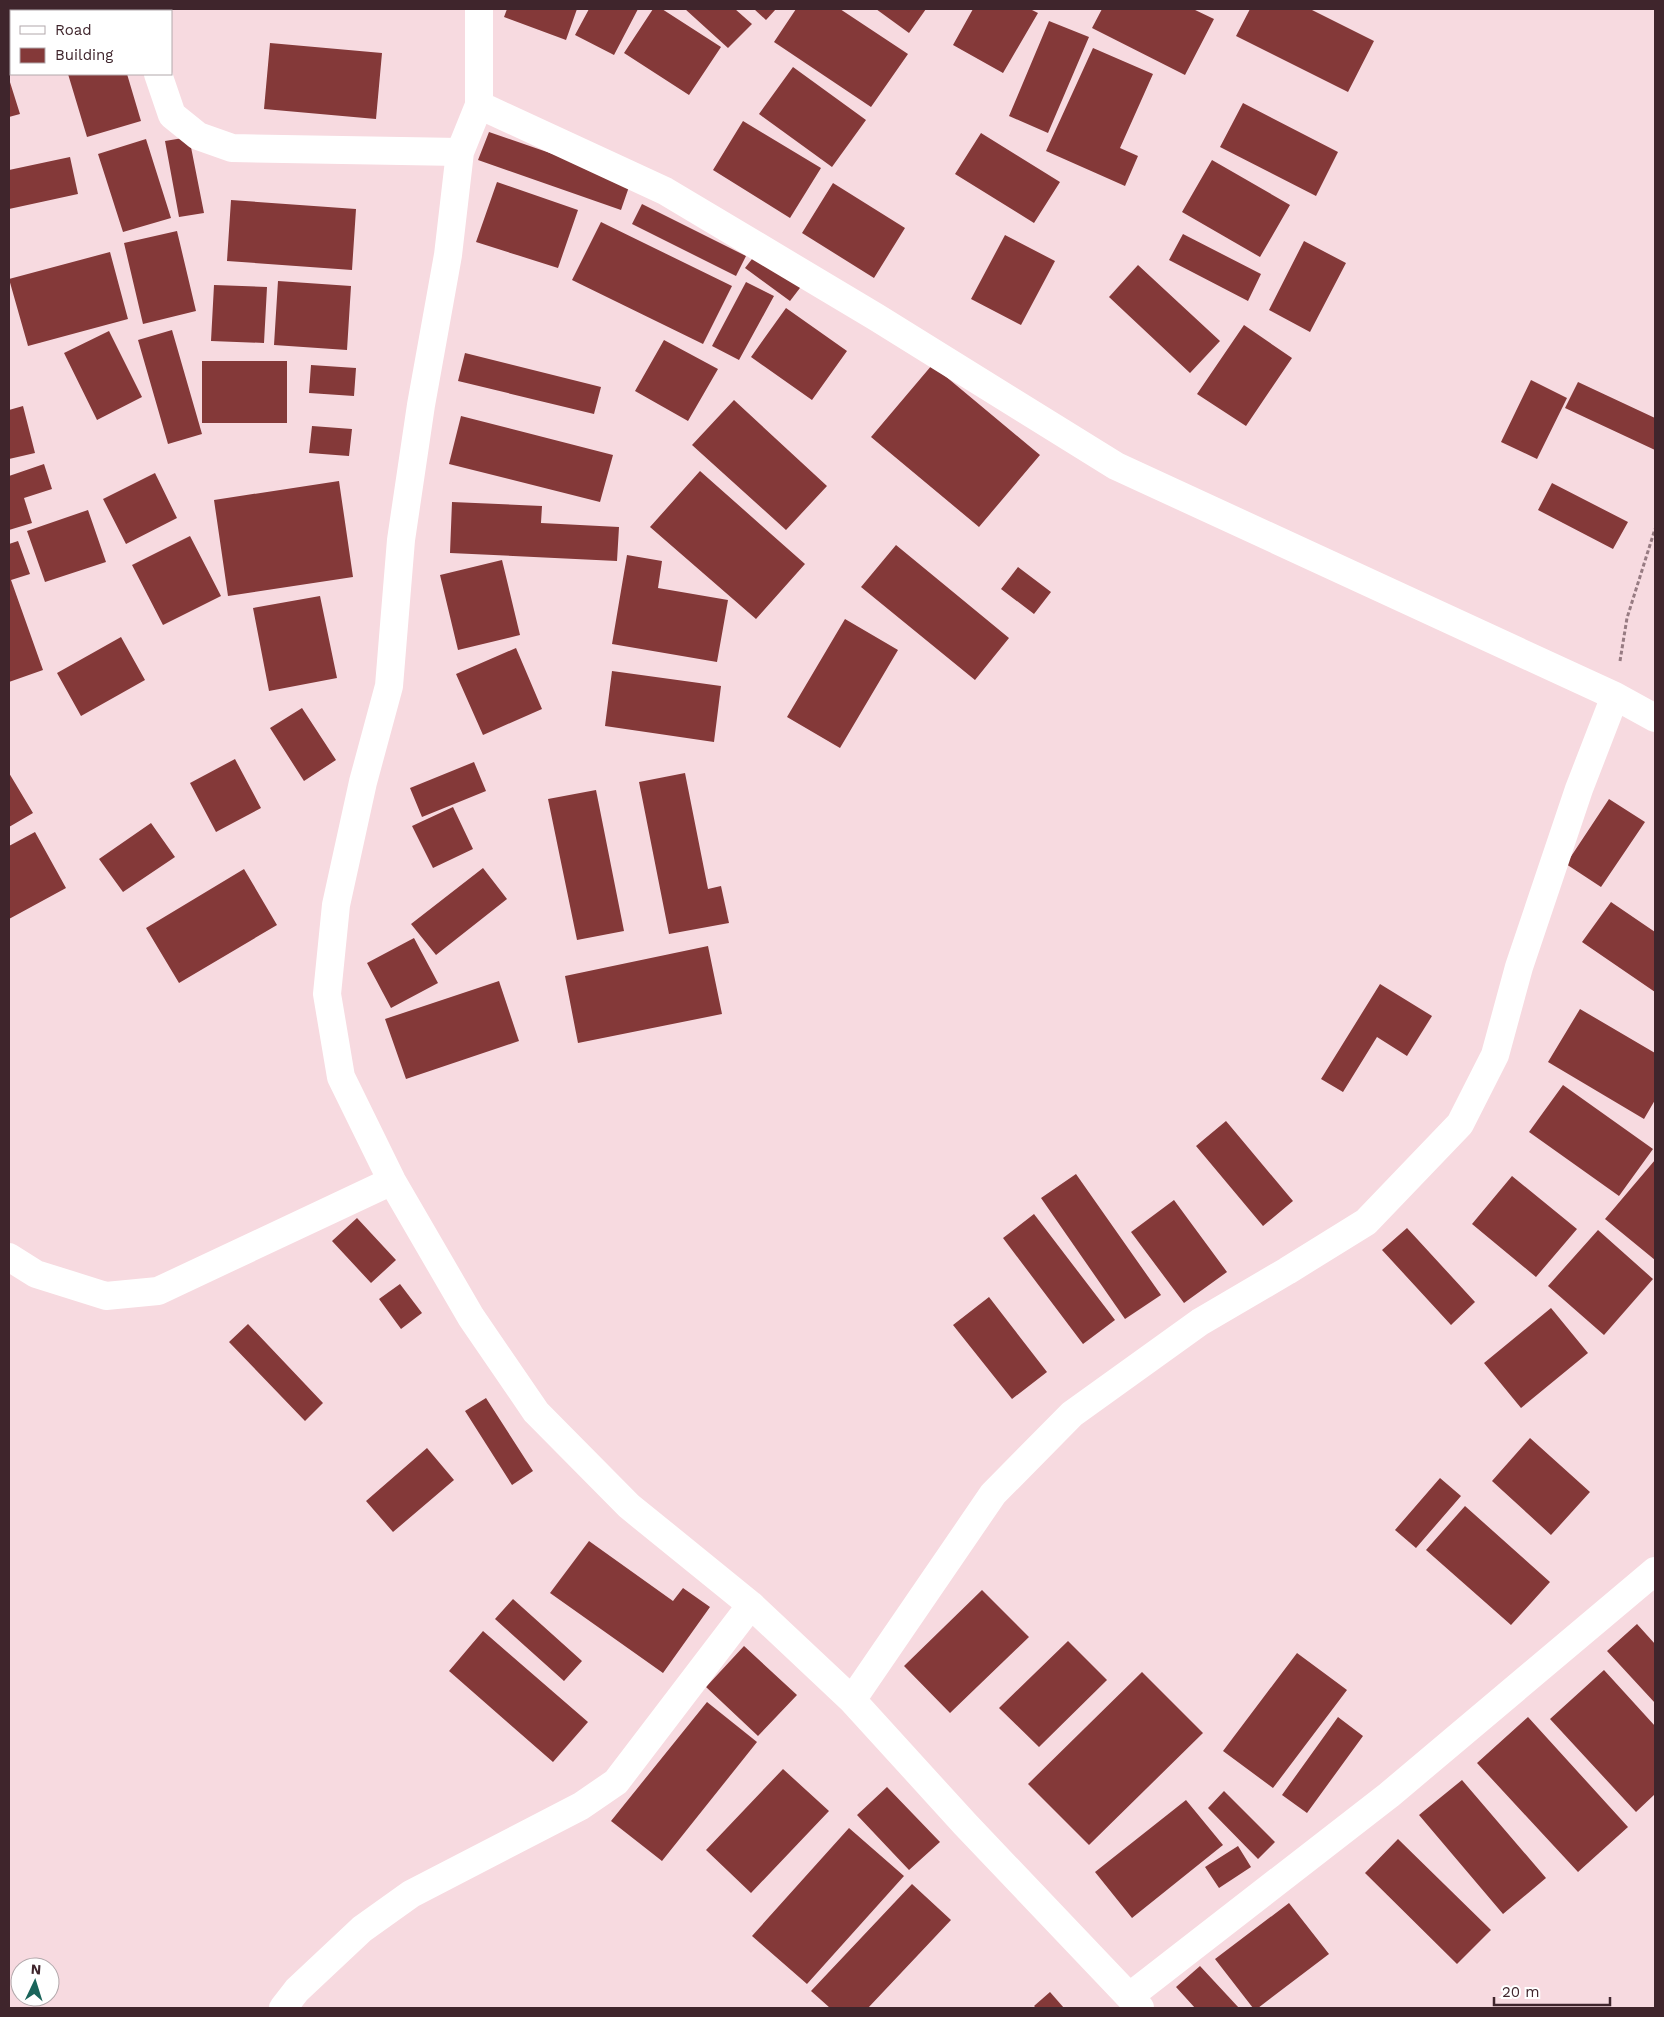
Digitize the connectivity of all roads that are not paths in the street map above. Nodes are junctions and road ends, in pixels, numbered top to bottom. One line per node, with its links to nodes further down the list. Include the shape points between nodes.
1 (479, 9): 3 (street)
2 (158, 75): 4 (street, via 172,115 198,136 232,148)
3 (479, 105): 4 (street); 5 (street, via 665,191 1116,466)
4 (460, 152): 7 (street, via 448,255 401,540 389,686 363,782 336,905 327,994 342,1077)
5 (1615, 696): 6 (street); 11 (street, via 1579,789 1525,949 1495,1055 1460,1124 1366,1222 1200,1322 1072,1414 994,1494)
6 (1655, 718)
7 (392, 1181): 8 (street, via 158,1291 106,1296 36,1274); 10 (street, via 471,1317 536,1412 629,1506)
8 (9, 1257)
9 (1655, 1571): 12 (street)
10 (751, 1605): 11 (street); 13 (street, via 616,1782 581,1806 411,1894 362,1929 297,1990)
11 (852, 1700): 12 (street)
12 (1135, 2002)
13 (283, 2008)

